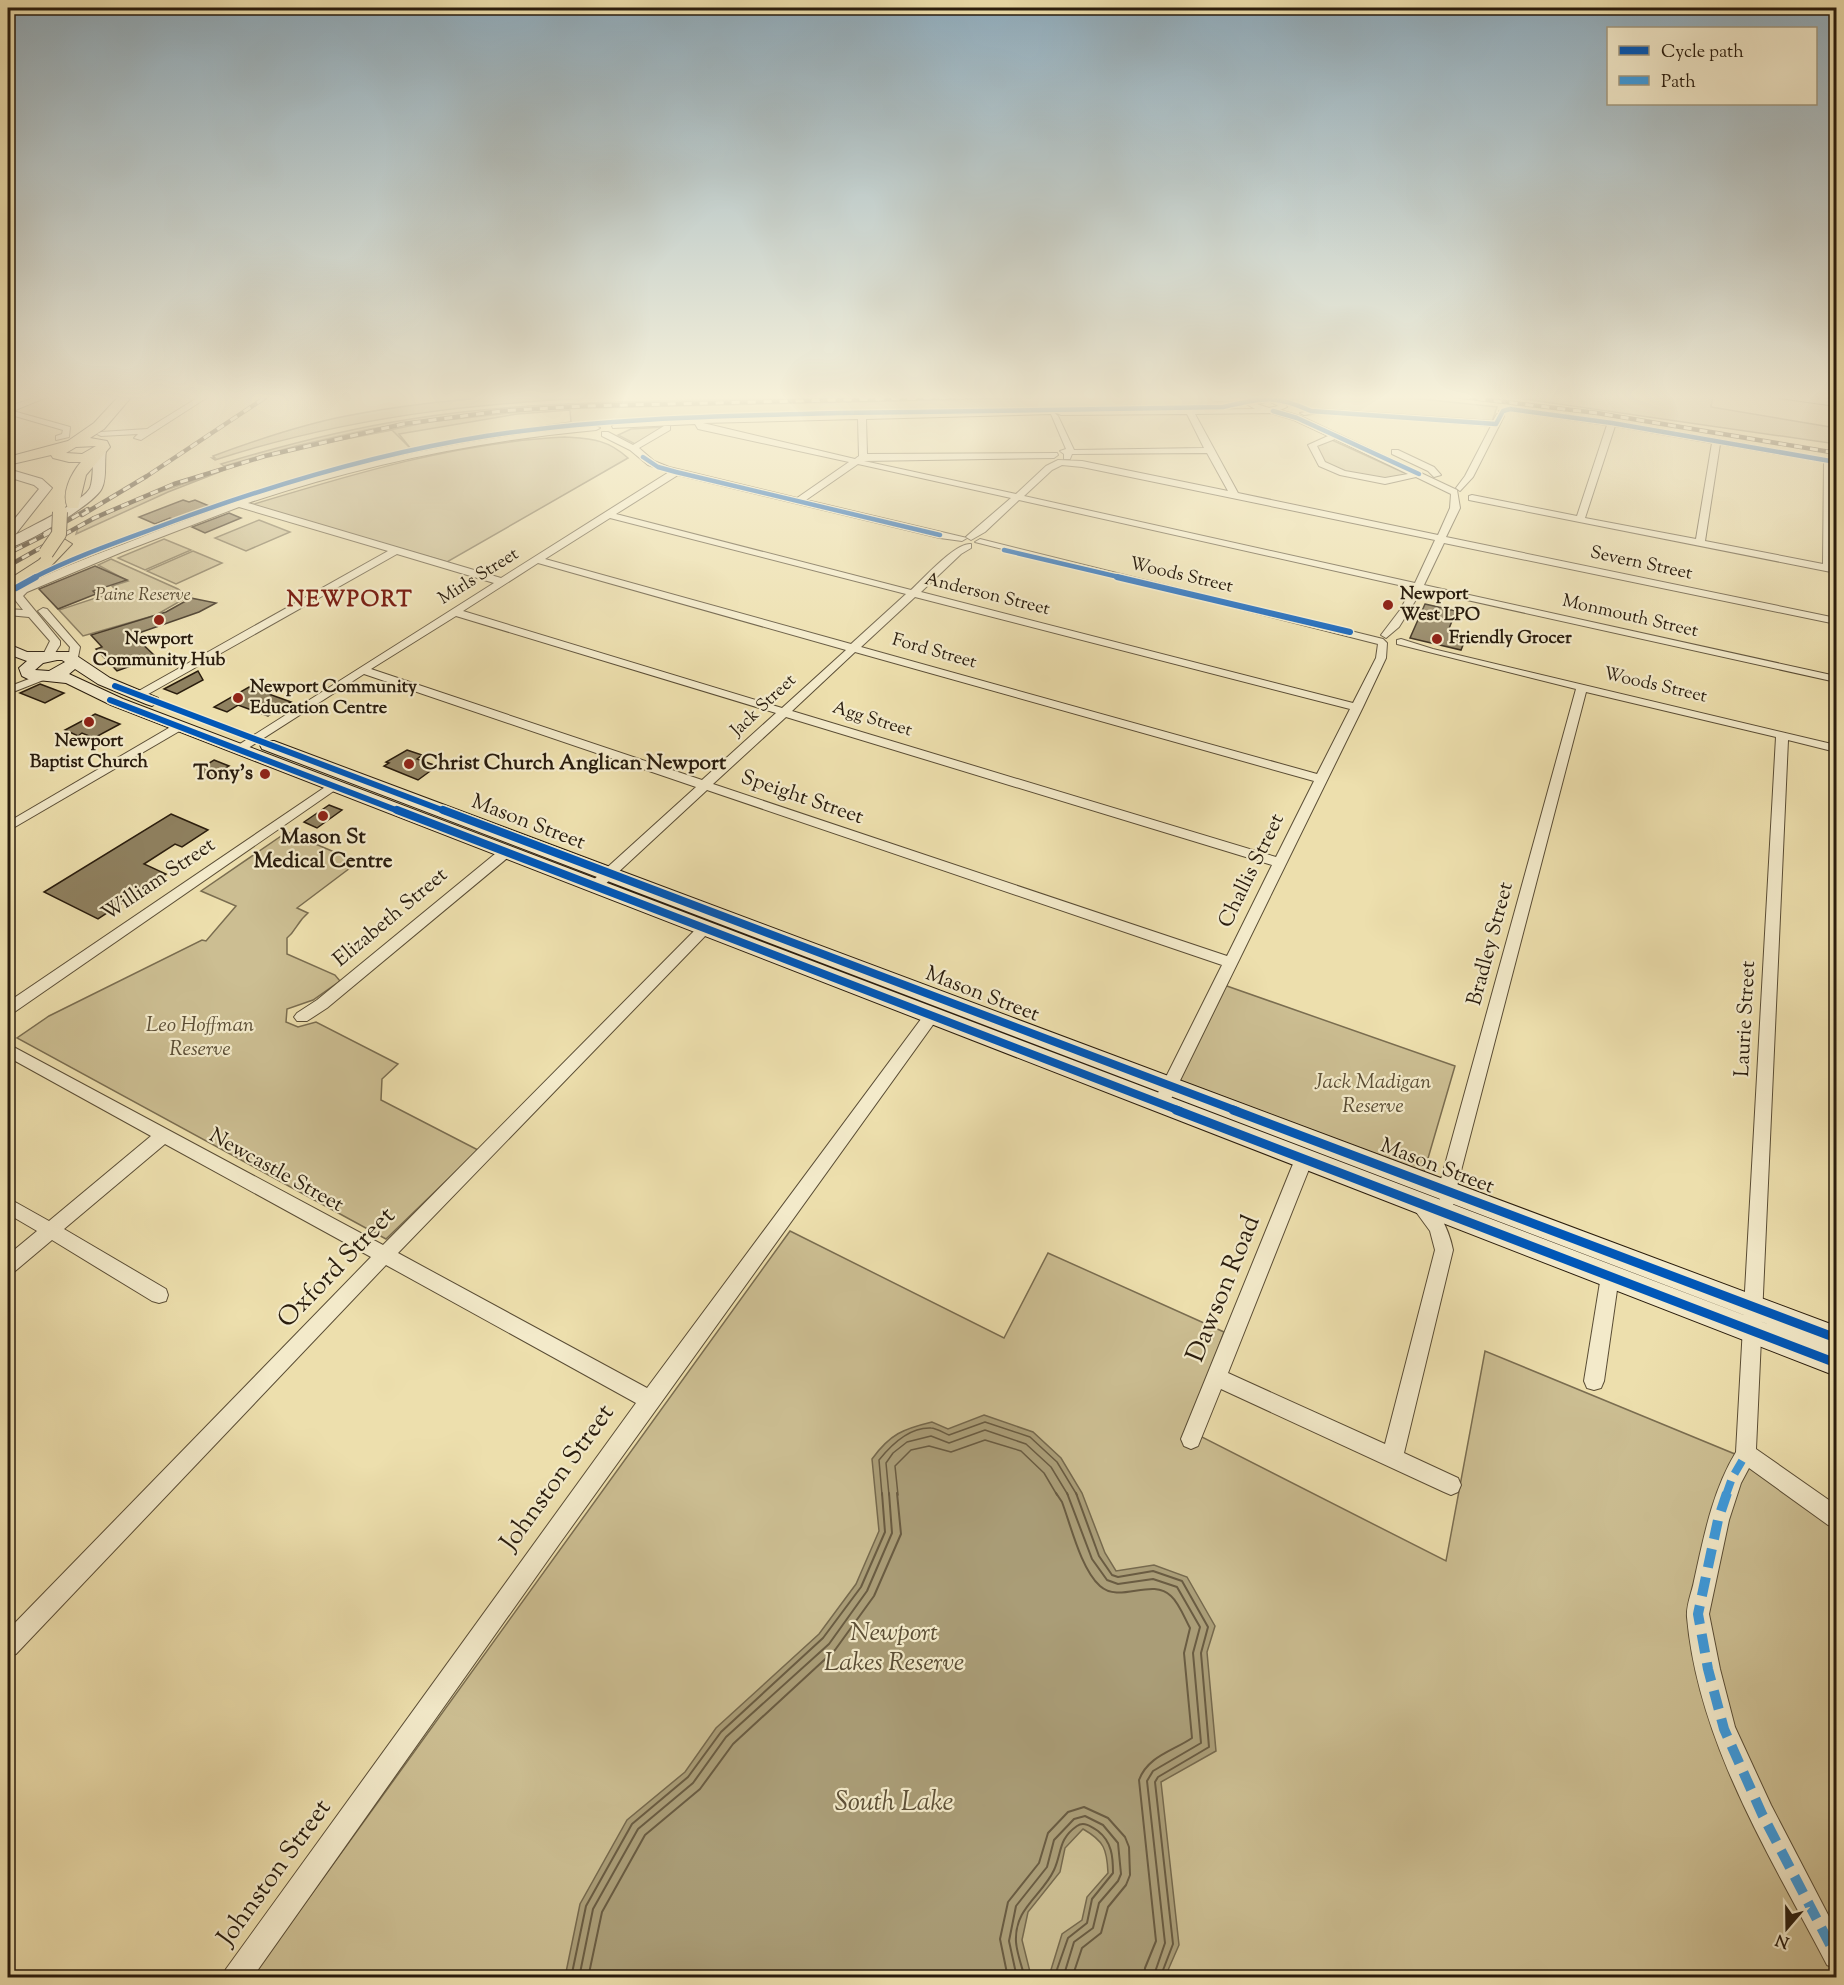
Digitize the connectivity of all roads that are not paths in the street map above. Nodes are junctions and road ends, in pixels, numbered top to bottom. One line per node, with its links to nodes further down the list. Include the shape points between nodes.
1 (46, 488): 30 (street)
2 (60, 488): 27 (main road)
3 (74, 488): 27 (main road)
4 (96, 488): 30 (street, via 92,494 29,532)
5 (287, 488): 25 (street)
6 (652, 488): 28 (street, Mirls Street)
7 (742, 488): 24 (street, Woods Street)
8 (818, 488): 24 (street)
9 (978, 488): 23 (street, Monmouth Street)
10 (1027, 488): 23 (street, Jack Street)
11 (1198, 488): 22 (street, Severn Street)
12 (1230, 488): 22 (street)
13 (1449, 488): 20 (street)
14 (1452, 488): 20 (street)
15 (1460, 488): 20 (street)
16 (1471, 488): 21 (street)
17 (1590, 488): 29 (street)
18 (1709, 488): 32 (street)
19 (1832, 488): 36 (street)
20 (1457, 491): 21 (street); 26 (street, Challis Street)
21 (1473, 494): 26 (street); 29 (street)
22 (1234, 495): 31 (street, Severn Street)
23 (1017, 497): 33 (street, Jack Street); 39 (street, Monmouth Street)
24 (799, 501): 33 (street, Woods Street)
25 (237, 503): 34 (street); 41 (street)
26 (1455, 508): 31 (street, Challis Street)
27 (66, 509): 37 (main road, bridge, via 59,534 46,553); 40 (main road, via 72,530 64,544 45,563)
28 (609, 515): 35 (street, Mirls Street); 42 (street, Anderson Street)
29 (1581, 516): 32 (street)
30 (9, 537)
31 (1440, 538): 39 (street, Challis Street); 46 (street, Severn Street)
32 (1701, 539): 36 (street)
33 (969, 542): 42 (street, Jack Street); 47 (street, Woods Street)
34 (395, 551): 38 (street); 58 (street)
35 (537, 560): 38 (street, Mirls Street); 49 (street, Ford Street)
36 (1832, 565)
37 (8, 579)
38 (502, 582): 44 (street, Mirls Street)
39 (1417, 586): 47 (street, Challis Street); 55 (street, Monmouth Street)
40 (8, 587)
41 (26, 588): 45 (street, via 17,597); 52 (street, via 75,647)
42 (914, 593): 49 (street, Jack Street); 59 (street, Anderson Street)
43 (8, 612): 45 (street)
44 (455, 612): 53 (street, Mirls Street); 60 (street, Agg Street)
45 (32, 614): 50 (street, via 55,642)
46 (1836, 621)
47 (1389, 641): 56 (street, Woods Street); 59 (street, Challis Street)
48 (8, 649): 50 (street, via 24,656)
49 (853, 649): 60 (street, Jack Street); 65 (street, Ford Street)
50 (46, 657): 52 (street, via 61,655); 54 (street, via 35,661)
51 (8, 660): 54 (street, Mason Street)
52 (73, 660): 54 (street, via 63,671); 58 (street, Mason Street, via 98,677)
53 (362, 670): 63 (street, Mirls Street); 67 (street, Speight Street)
54 (35, 673): 57 (street); 61 (street, Mason Street, via 70,679 110,700)
55 (1836, 680)
56 (1582, 687): 62 (street, Woods Street); 82 (street, Bradley Street)
57 (8, 690)
58 (139, 695): 63 (street, Mason Street)
59 (1357, 706): 65 (street, Challis Street)
60 (784, 712): 67 (street, Jack Street); 70 (street, Agg Street)
61 (179, 726): 63 (street, Mason Street); 68 (street)
62 (1782, 735): 64 (street, Woods Street); 89 (street, Laurie Street)
63 (245, 744): 66 (street, Mason Street); 71 (street, Mason Street)
64 (1836, 748)
65 (1321, 779): 70 (street, Challis Street)
66 (334, 785): 69 (street, Mason Street); 74 (street, William Street)
67 (704, 785): 71 (street, Jack Street); 73 (street, Speight Street)
68 (8, 827)
69 (506, 852): 71 (street, Mason Street); 76 (street, Elizabeth Street)
70 (1280, 863): 73 (street, Challis Street)
71 (602, 879): 72 (street, Mason Street); 78 (street, Mason Street)
72 (705, 928): 75 (street, Mason Street); 85 (street, Oxford Street)
73 (1230, 962): 78 (street, Challis Street)
74 (8, 1009)
75 (932, 1015): 78 (street, Mason Street); 95 (street, Johnston Street)
76 (302, 1017)
77 (8, 1050): 79 (street, Newcastle Street)
78 (1165, 1094): 80 (street, Mason Street); 82 (street, Mason Street)
79 (164, 1135): 84 (street); 85 (street, Newcastle Street)
80 (1304, 1159): 81 (street, Mason Street); 93 (street, Dawson Road)
81 (1415, 1200): 82 (street, Mason Street); 98 (street, via 1433,1218 1442,1234 1444,1250)
82 (1447, 1202): 87 (street, Mason Street); 89 (street, Mason Street)
83 (8, 1205): 84 (street)
84 (51, 1230): 86 (street); 88 (street)
85 (384, 1256): 95 (street, Newcastle Street); 101 (street, Oxford Street)
86 (8, 1266)
87 (1610, 1276): 90 (street, Mason Street); 94 (street)
88 (159, 1295)
89 (1753, 1305): 90 (street, Laurie Street); 91 (street, Mason Street)
90 (1750, 1330): 92 (street, Mason Street); 97 (street, Laurie Street)
91 (1836, 1338)
92 (1836, 1363)
93 (1216, 1377): 96 (street, Dawson Road); 98 (street)
94 (1594, 1380)
95 (650, 1400): 103 (street, Johnston Street)
96 (1191, 1439)
97 (1746, 1454): 100 (street); 102 (street, via 1732,1478 1718,1520 1698,1614 1724,1729 1762,1814)
98 (1392, 1458): 99 (street)
99 (1451, 1485)
100 (1836, 1517)
101 (8, 1646)
102 (1836, 1956)
103 (235, 1977)

